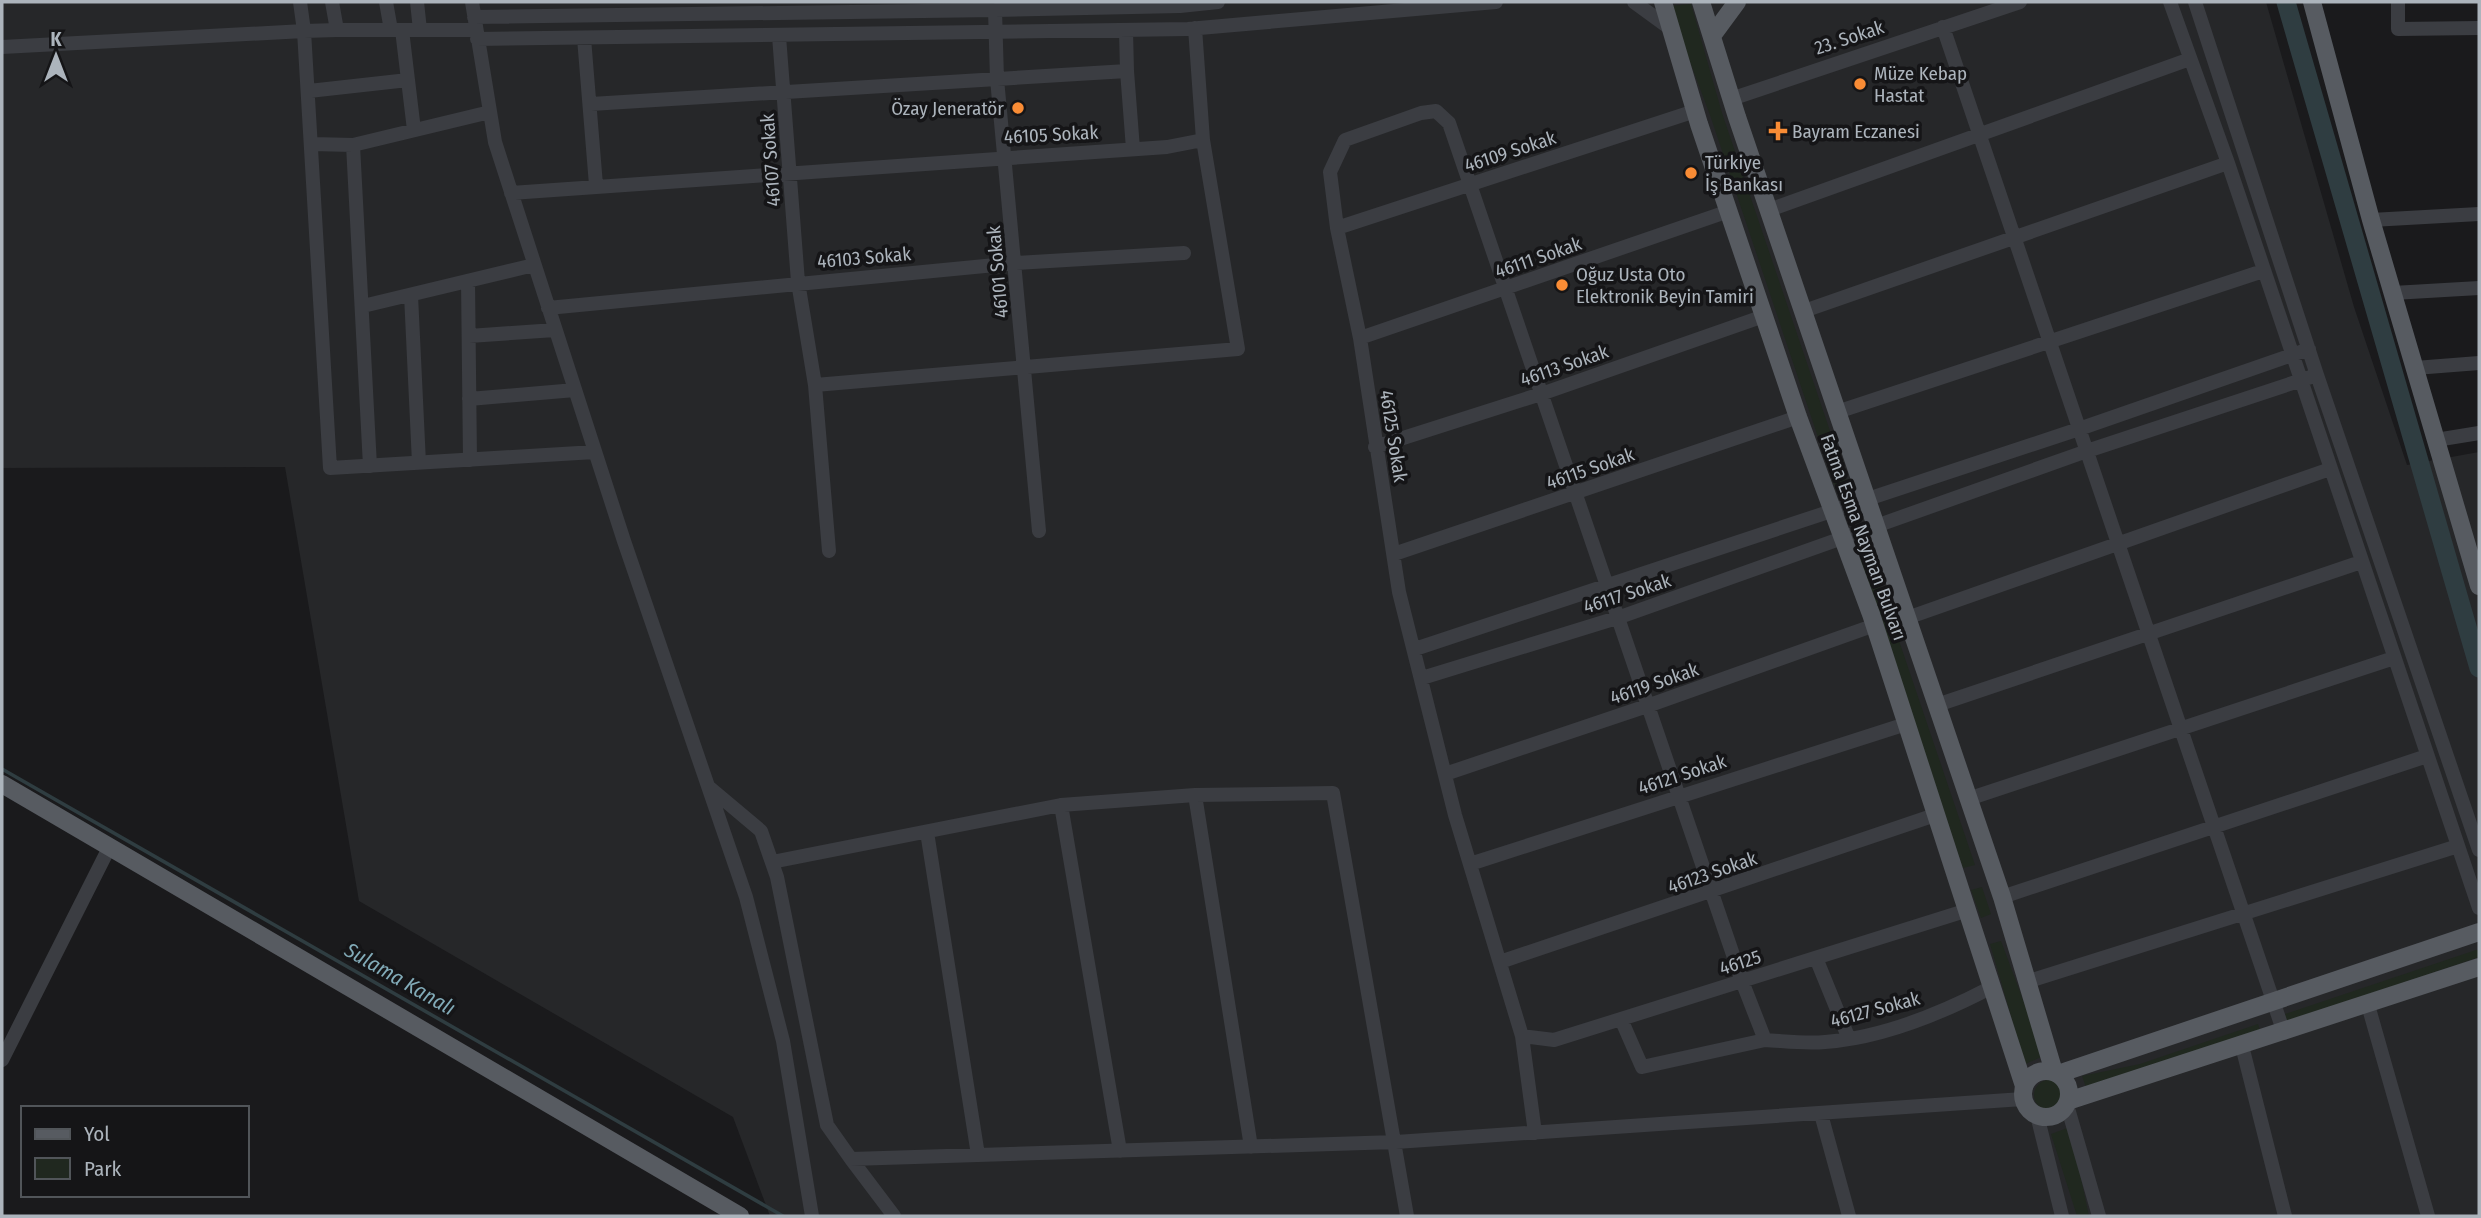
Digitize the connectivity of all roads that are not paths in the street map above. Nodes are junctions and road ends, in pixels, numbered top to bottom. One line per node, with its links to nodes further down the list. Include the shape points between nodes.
1 (300, 2): 31 (street)
2 (332, 2): 28 (street)
3 (386, 2): 29 (street)
4 (417, 2): 30 (street)
5 (472, 2): 25 (street)
6 (506, 2): 22 (street)
7 (1216, 2): 18 (street)
8 (1496, 2): 26 (street)
9 (1634, 2): 27 (street)
10 (1664, 2): 27 (main road, Fatma Esma Nayman Bulvarı)
11 (1701, 2): 35 (main road, Fatma Esma Nayman Bulvarı)
12 (1737, 2): 35 (main road)
13 (2020, 2): 23 (street, 23. Sokak)
14 (2169, 2): 38 (street)
15 (2195, 2): 84 (street)
16 (2312, 2): 63 (main road)
17 (2398, 2): 24 (street, via 2398,29)
18 (1180, 4): 21 (street)
19 (904, 6): 20 (street); 21 (street)
20 (859, 7): 22 (street)
21 (995, 10): 33 (street, 46101 Sokak)
22 (509, 17): 25 (street)
23 (1943, 27): 44 (street, 23. Sokak); 49 (street)
24 (2479, 28)
25 (476, 29): 30 (street); 36 (street); 47 (street)
26 (1195, 29): 32 (street); 50 (street)
27 (1671, 29): 46 (main road, Fatma Esma Nayman Bulvarı)
28 (337, 30): 29 (street); 31 (street)
29 (396, 30): 30 (street); 41 (street)
30 (420, 30)
31 (304, 31): 37 (street); 42 (street)
32 (1126, 31): 33 (street); 39 (street)
33 (994, 33): 34 (street); 40 (street, 46101 Sokak)
34 (779, 36): 36 (street); 43 (street, 46107 Sokak)
35 (1712, 36): 44 (main road, Fatma Esma Nayman Bulvarı)
36 (584, 38): 45 (street)
37 (2, 47)
38 (2190, 59): 49 (street); 55 (street)
39 (1128, 71): 40 (street); 53 (street)
40 (997, 79): 43 (street); 54 (street, 46101 Sokak)
41 (408, 80): 42 (street); 48 (street)
42 (309, 90): 51 (street)
43 (784, 94): 45 (street); 56 (street, 46107 Sokak)
44 (1731, 99): 60 (main road, Fatma Esma Nayman Bulvarı)
45 (591, 104): 58 (street)
46 (1695, 111): 57 (street, 46109 Sokak); 61 (main road, Fatma Esma Nayman Bulvarı)
47 (490, 112): 48 (street); 59 (street)
48 (414, 130): 52 (street)
49 (1979, 135): 60 (street); 65 (street)
50 (1203, 140): 53 (street, 46105 Sokak); 87 (street, via 1238,349)
51 (312, 144): 52 (street); 105 (street, via 330,468)
52 (353, 145): 76 (street)
53 (1133, 149): 54 (street, 46105 Sokak)
54 (1005, 156): 56 (street, 46105 Sokak); 67 (street, 46101 Sokak)
55 (2228, 163): 65 (street); 69 (street)
56 (790, 173): 58 (street, 46105 Sokak); 71 (street, 46107 Sokak)
57 (1471, 184): 64 (street, 46109 Sokak); 64 (street, 46125 Sokak, via 1449,122 1436,111 1421,113 1345,140 1330,172); 72 (street, 46125 Sokak)
58 (596, 186): 59 (street, 46105 Sokak)
59 (511, 193): 68 (street)
60 (1769, 210): 78 (main road, Fatma Esma Nayman Bulvarı)
61 (1728, 211): 72 (street, 46111 Sokak); 79 (main road, Fatma Esma Nayman Bulvarı)
62 (2479, 214): 63 (street)
63 (2371, 220): 74 (main road)
64 (1337, 228): 82 (street, 46125 Sokak)
65 (2014, 238): 78 (street); 83 (street)
66 (1184, 253): 67 (street, 46103 Sokak)
67 (1016, 263): 71 (street, 46103 Sokak); 87 (street, 46101 Sokak)
68 (534, 265): 70 (street); 77 (street)
69 (2263, 271): 83 (street); 85 (street)
70 (468, 281): 75 (street); 81 (street)
71 (798, 282): 77 (street, 46103 Sokak); 91 (street, 46107 Sokak)
72 (1507, 288): 82 (street, 46111 Sokak); 93 (street, 46125 Sokak)
73 (2479, 288): 74 (street)
74 (2393, 293): 88 (main road)
75 (411, 295): 76 (street); 104 (street)
76 (363, 306): 105 (street)
77 (548, 308): 80 (street)
78 (1804, 311): 95 (main road, Fatma Esma Nayman Bulvarı)
79 (1764, 316): 93 (street, 46113 Sokak); 96 (main road, Fatma Esma Nayman Bulvarı)
80 (555, 330): 81 (street); 92 (street)
81 (469, 335): 94 (street)
82 (1360, 338): 100 (street, 46125 Sokak)
83 (2049, 342): 95 (street); 97 (street)
84 (2309, 349): 85 (street, 46117 Sokak); 89 (street)
85 (2291, 355): 90 (street); 97 (street, 46117 Sokak)
86 (2479, 363): 88 (street)
87 (1025, 366): 91 (street); 111 (street, 46101 Sokak)
88 (2415, 368): 99 (main road)
89 (2317, 375): 90 (street, 46117 Sokak); 143 (street)
90 (2299, 380): 101 (street, 46117 Sokak); 106 (street)
91 (815, 385): 114 (street, 46107 Sokak)
92 (575, 390): 94 (street); 102 (street)
93 (1544, 393): 100 (street, 46113 Sokak); 107 (street, 46125 Sokak)
94 (469, 400): 103 (street)
95 (1837, 412): 108 (main road, Fatma Esma Nayman Bulvarı)
96 (1798, 417): 107 (street, 46115 Sokak); 109 (main road, Fatma Esma Nayman Bulvarı)
97 (2079, 429): 101 (street); 108 (street, 46117 Sokak)
98 (2479, 433): 99 (street)
99 (2436, 440): 118 (main road)
100 (1375, 447): 115 (street, 46125 Sokak)
101 (2087, 451): 110 (street, 46117 Sokak); 113 (street)
102 (595, 452): 103 (street); 133 (street)
103 (470, 460): 104 (street)
104 (419, 463): 105 (street)
105 (370, 466)
106 (2330, 469): 113 (street); 116 (street)
107 (1578, 493): 115 (street, 46115 Sokak); 117 (street, 46125 Sokak)
108 (1868, 499): 109 (street, 46117 Sokak); 110 (main road, Fatma Esma Nayman Bulvarı)
109 (1831, 510): 112 (main road, Fatma Esma Nayman Bulvarı); 117 (street, 46117 Sokak)
110 (1877, 524): 112 (street, 46117 Sokak); 120 (main road, Fatma Esma Nayman Bulvarı)
111 (1039, 531)
112 (1842, 539): 119 (street, 46117 Sokak); 121 (main road, Fatma Esma Nayman Bulvarı)
113 (2118, 544): 120 (street); 122 (street)
114 (829, 551)
115 (1394, 554): 123 (street, 46125 Sokak)
116 (2361, 562): 122 (street); 124 (street)
117 (1609, 584): 119 (street, 46125 Sokak); 123 (street, 46117 Sokak)
118 (2479, 586)
119 (1620, 617): 125 (street, 46117 Sokak); 126 (street, 46125 Sokak)
120 (1908, 618): 127 (main road, Fatma Esma Nayman Bulvarı)
121 (1875, 625): 126 (street, 46119 Sokak); 128 (main road, Fatma Esma Nayman Bulvarı)
122 (2149, 634): 127 (street); 129 (street)
123 (1415, 649): 125 (street, 46125 Sokak)
124 (2394, 658): 129 (street); 130 (street)
125 (1422, 678): 131 (street)
126 (1650, 705): 131 (street, 46119 Sokak); 134 (street, 46125 Sokak)
127 (1937, 705): 136 (main road, Fatma Esma Nayman Bulvarı)
128 (1906, 724): 134 (street, 46121 Sokak); 138 (main road, Fatma Esma Nayman Bulvarı)
129 (2181, 729): 136 (street); 139 (street)
130 (2427, 756): 139 (street); 142 (street)
131 (1445, 774): 145 (street)
132 (2, 784): 141 (main road)
133 (710, 788): 144 (street, via 761,831); 179 (street, via 746,897 783,1041)
134 (1680, 794): 145 (street, 46121 Sokak); 146 (street, 46125 Sokak)
135 (1195, 795): 137 (street); 173 (street, via 1333,793); 174 (street)
136 (1968, 799): 147 (main road, Fatma Esma Nayman Bulvarı)
137 (1061, 805): 140 (street); 175 (street)
138 (1935, 815): 146 (street, 46123 Sokak); 149 (main road, Fatma Esma Nayman Bulvarı)
139 (2214, 826): 147 (street); 150 (street)
140 (927, 832): 144 (street); 176 (street)
141 (110, 846): 166 (street); 178 (main road)
142 (2458, 846): 148 (street); 150 (street)
143 (2479, 850)
144 (772, 862): 177 (street, via 827,1125)
145 (1470, 864): 153 (street)
146 (1713, 892): 153 (street, 46123 Sokak); 155 (street, 46125 Sokak)
147 (2002, 897): 156 (main road, Fatma Esma Nayman Bulvarı)
148 (2479, 908)
149 (1968, 910): 152 (street, 46125); 157 (main road, Fatma Esma Nayman Bulvarı)
150 (2244, 914): 156 (street); 158 (street)
151 (2479, 932): 158 (main road)
152 (1816, 958): 155 (street, 46125); 163 (street)
153 (1500, 961): 162 (street)
154 (2479, 967): 159 (main road)
155 (1742, 981): 160 (street, 46125); 164 (street)
156 (2026, 982): 167 (main road, Fatma Esma Nayman Bulvarı)
157 (1990, 988): 163 (street, 46127 Sokak, via 1903,1026); 168 (main road, Fatma Esma Nayman Bulvarı)
158 (2273, 1000): 161 (street); 167 (main road)
159 (2368, 1005): 161 (main road); 186 (street)
160 (1621, 1019): 162 (street, 46125, via 1554,1040); 164 (street, 46127 Sokak, via 1642,1067)
161 (2284, 1032): 165 (main road)
162 (1522, 1036): 172 (street)
163 (1849, 1038): 164 (street, 46127 Sokak)
164 (1765, 1040)
165 (2242, 1046): 169 (main road); 185 (street)
166 (2, 1060)
167 (2056, 1073): 168 (main road, via 2040,1071 2027,1079); 169 (main road, via 2068,1086)
168 (2024, 1093): 170 (street); 171 (main road)
169 (2067, 1103): 171 (main road, via 2057,1115); 184 (street)
170 (1821, 1114): 172 (street); 182 (street)
171 (2036, 1115): 183 (street)
172 (1535, 1133): 173 (street)
173 (1396, 1142): 174 (street); 181 (street)
174 (1251, 1147): 175 (street)
175 (1120, 1151): 176 (street)
176 (978, 1155): 177 (street)
177 (851, 1159): 180 (street)
178 (740, 1216)
179 (812, 1216)
180 (894, 1216)
181 (1407, 1216)
182 (1849, 1216)
183 (2062, 1216)
184 (2099, 1216)
185 (2285, 1216)
186 (2427, 1216)

